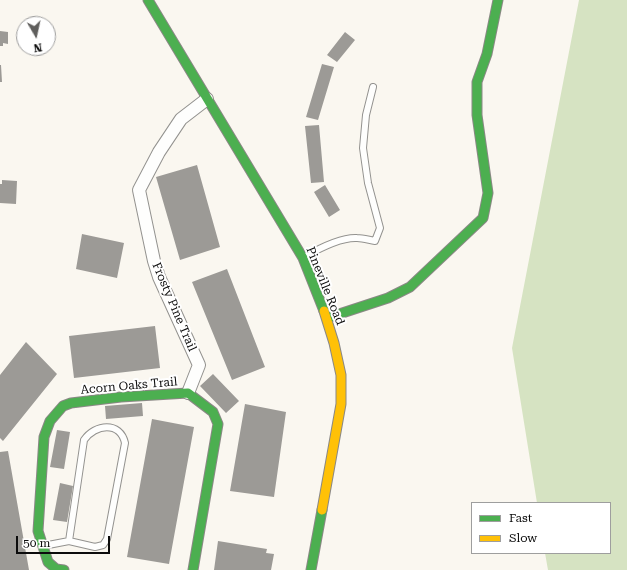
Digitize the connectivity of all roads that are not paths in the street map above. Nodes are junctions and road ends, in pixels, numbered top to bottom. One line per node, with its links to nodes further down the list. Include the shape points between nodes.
1 (148, 0): 4 (street, Pineville Road)
2 (498, 0): 6 (street, via 487,54 476,82 477,115 488,193 483,218 410,286 388,298)
3 (373, 86): 5 (lane, via 366,115 363,148 368,183 380,228 375,241 355,238 337,242)
4 (207, 99): 5 (street, Pineville Road); 7 (street, Frosty Pine Trail, via 181,119 159,152 139,190 159,277 200,366)
5 (303, 258): 6 (street, Pineville Road)
6 (327, 318): 12 (street, Pineville Road, via 341,375 341,404)
7 (188, 393): 9 (street, Acorn Oaks Trail, via 106,398 63,406 50,421 44,437 38,530); 11 (street, Acorn Oaks Trail, via 213,412 218,424)
8 (69, 541): 8 (lane, via 95,547 103,545 107,539 125,444 123,435 117,430 98,429 89,433 84,440); 9 (lane)
9 (42, 546): 10 (street, Acorn Oaks Trail, via 48,562)
10 (64, 570)
11 (193, 570)
12 (311, 570)

